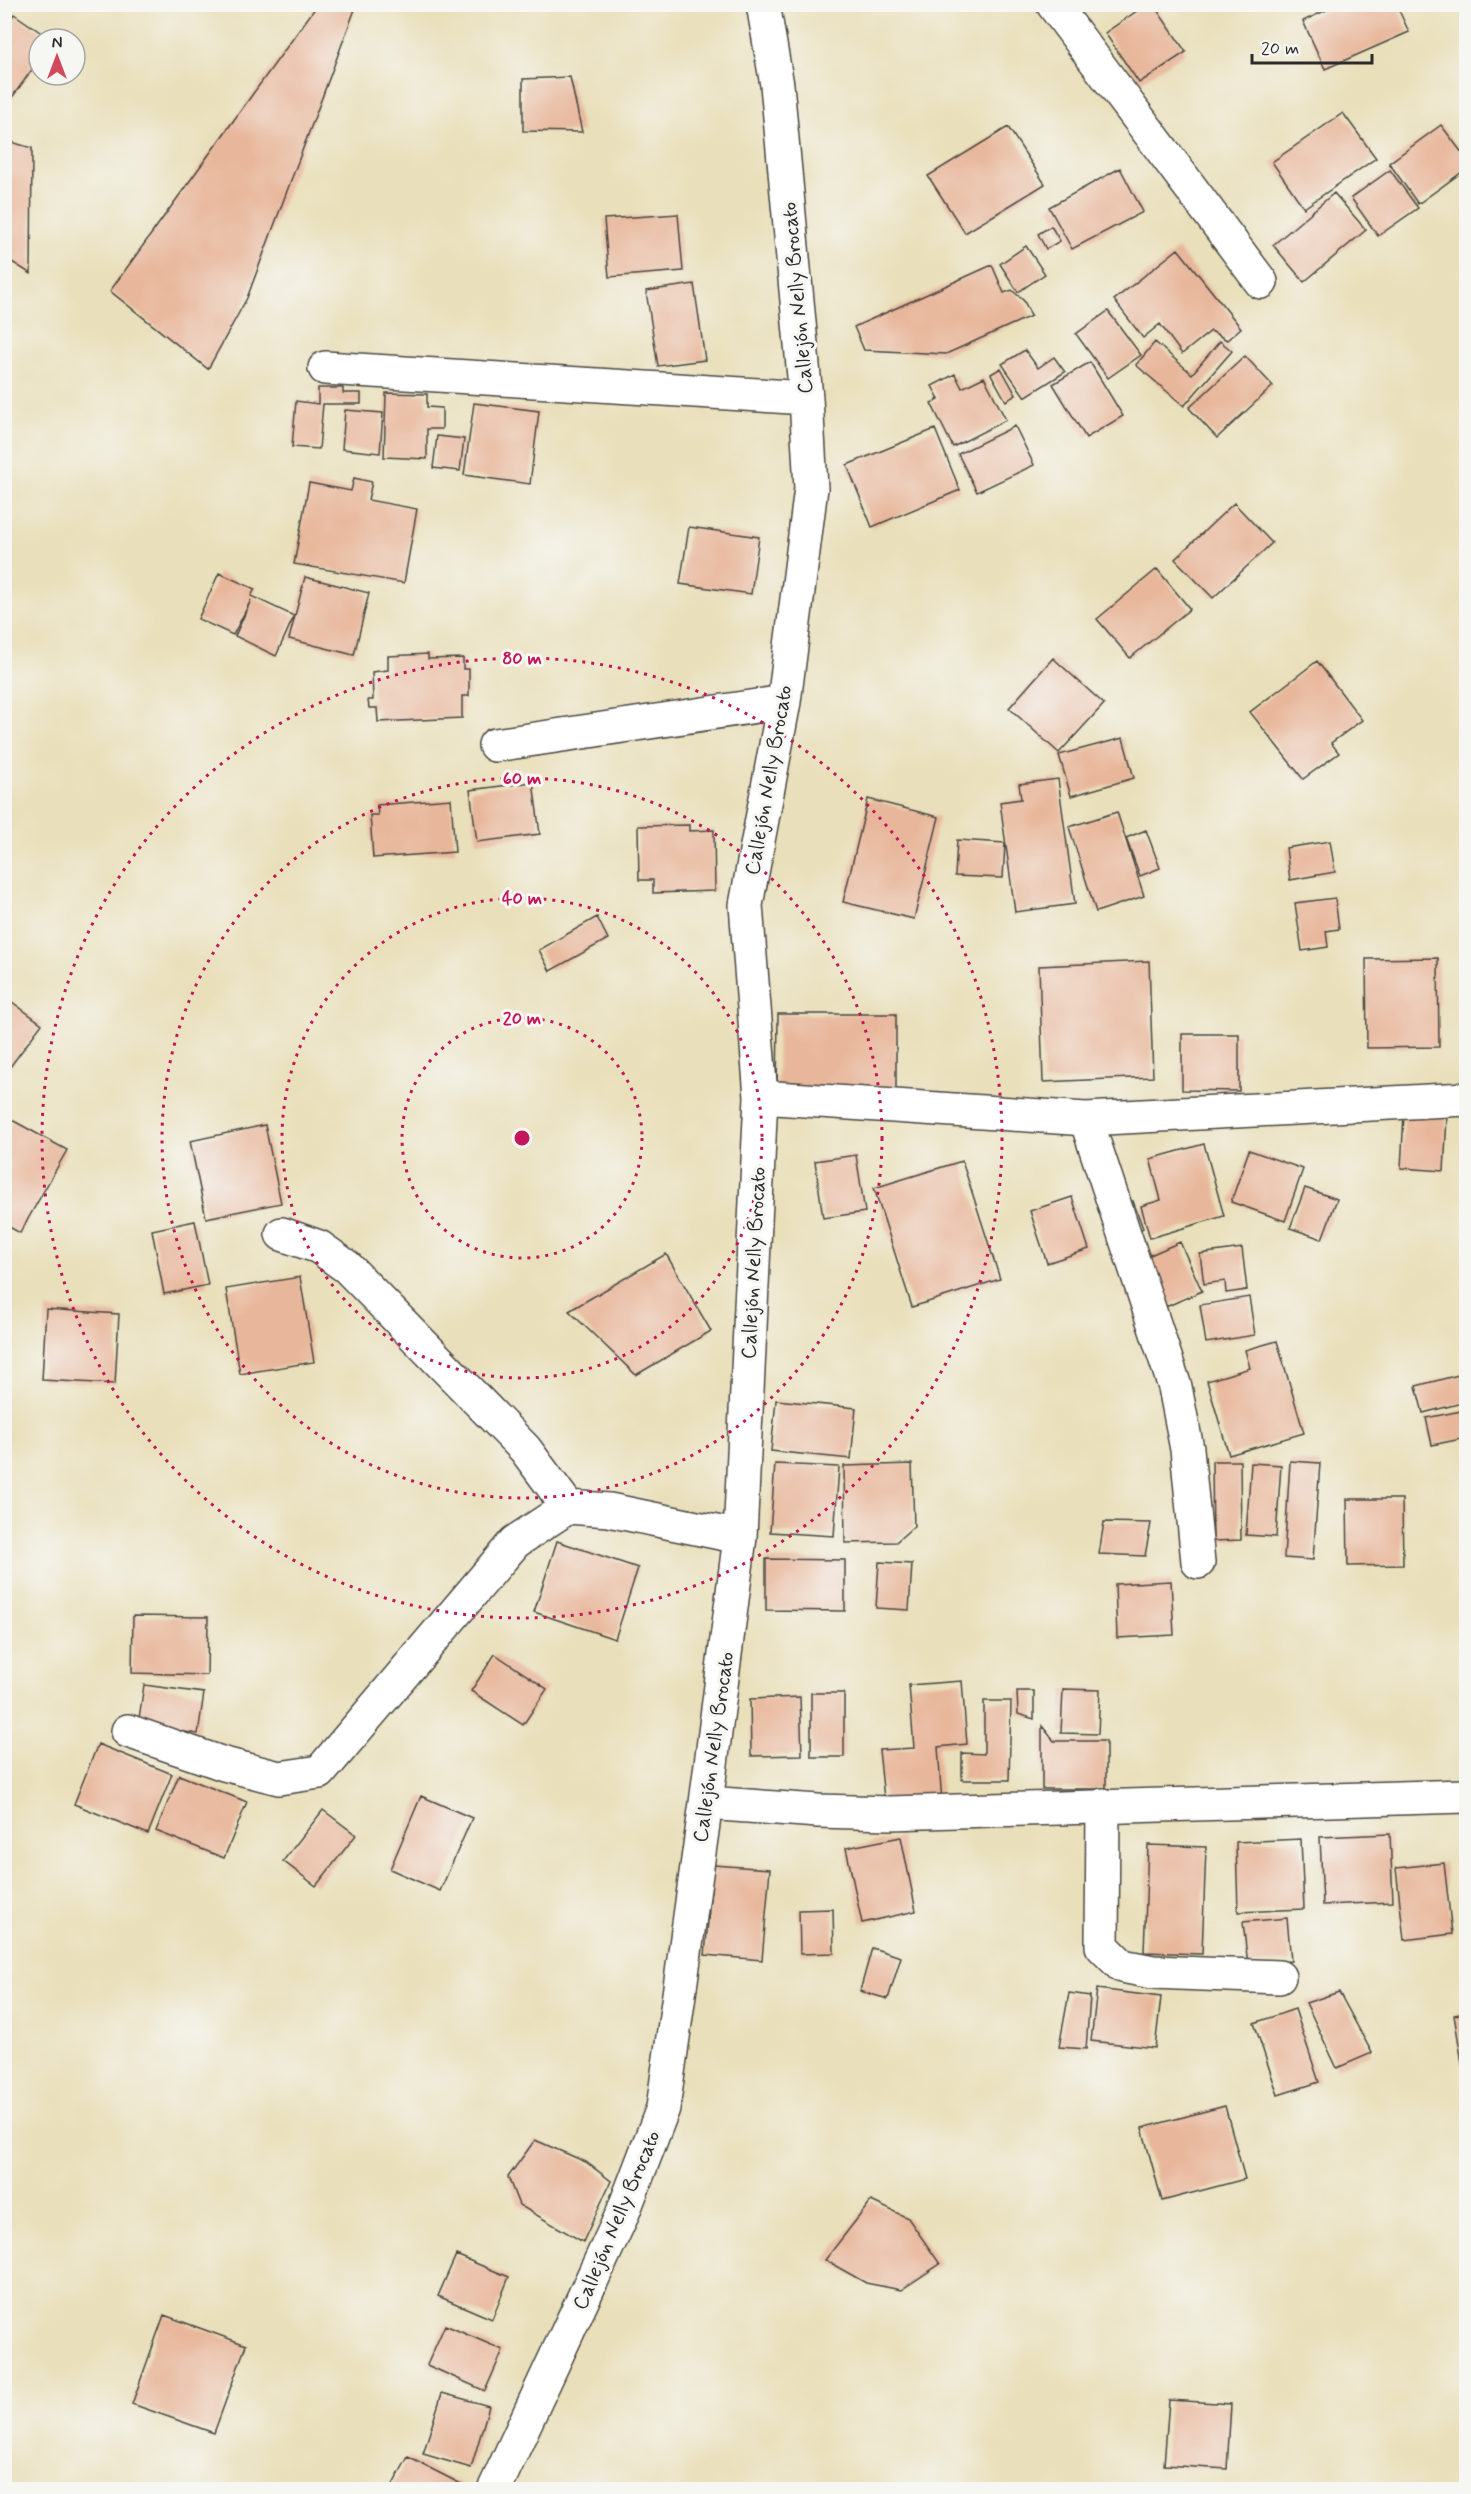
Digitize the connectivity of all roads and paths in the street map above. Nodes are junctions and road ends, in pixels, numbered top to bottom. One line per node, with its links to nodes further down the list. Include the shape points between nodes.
1 (763, 4): 5 (street, Callejón Nelly Brocato, via 777,85)
2 (1053, 4): 3 (street)
3 (1261, 282)
4 (325, 368): 5 (street)
5 (806, 398): 6 (street, Callejón Nelly Brocato, via 811,488)
6 (784, 702): 7 (street); 8 (street, Callejón Nelly Brocato, via 746,905)
7 (495, 746)
8 (761, 1097): 10 (street); 13 (street, Callejón Nelly Brocato)
9 (1467, 1099): 10 (street)
10 (1086, 1119): 14 (street, via 1175,1387 1187,1449)
11 (282, 1234): 12 (street, via 320,1247 347,1267 525,1449)
12 (568, 1507): 13 (street, via 609,1510); 15 (street, via 515,1542 320,1772 279,1778 224,1764)
13 (740, 1537): 17 (street, Callejón Nelly Brocato)
14 (1198, 1562)
15 (129, 1731)
16 (1467, 1796): 18 (street)
17 (706, 1803): 18 (street, via 890,1813); 20 (street, Callejón Nelly Brocato, via 663,2108 622,2215)
18 (1103, 1805): 19 (street, via 1102,1946 1122,1966 1153,1972)
19 (1279, 1977)
20 (494, 2490)

